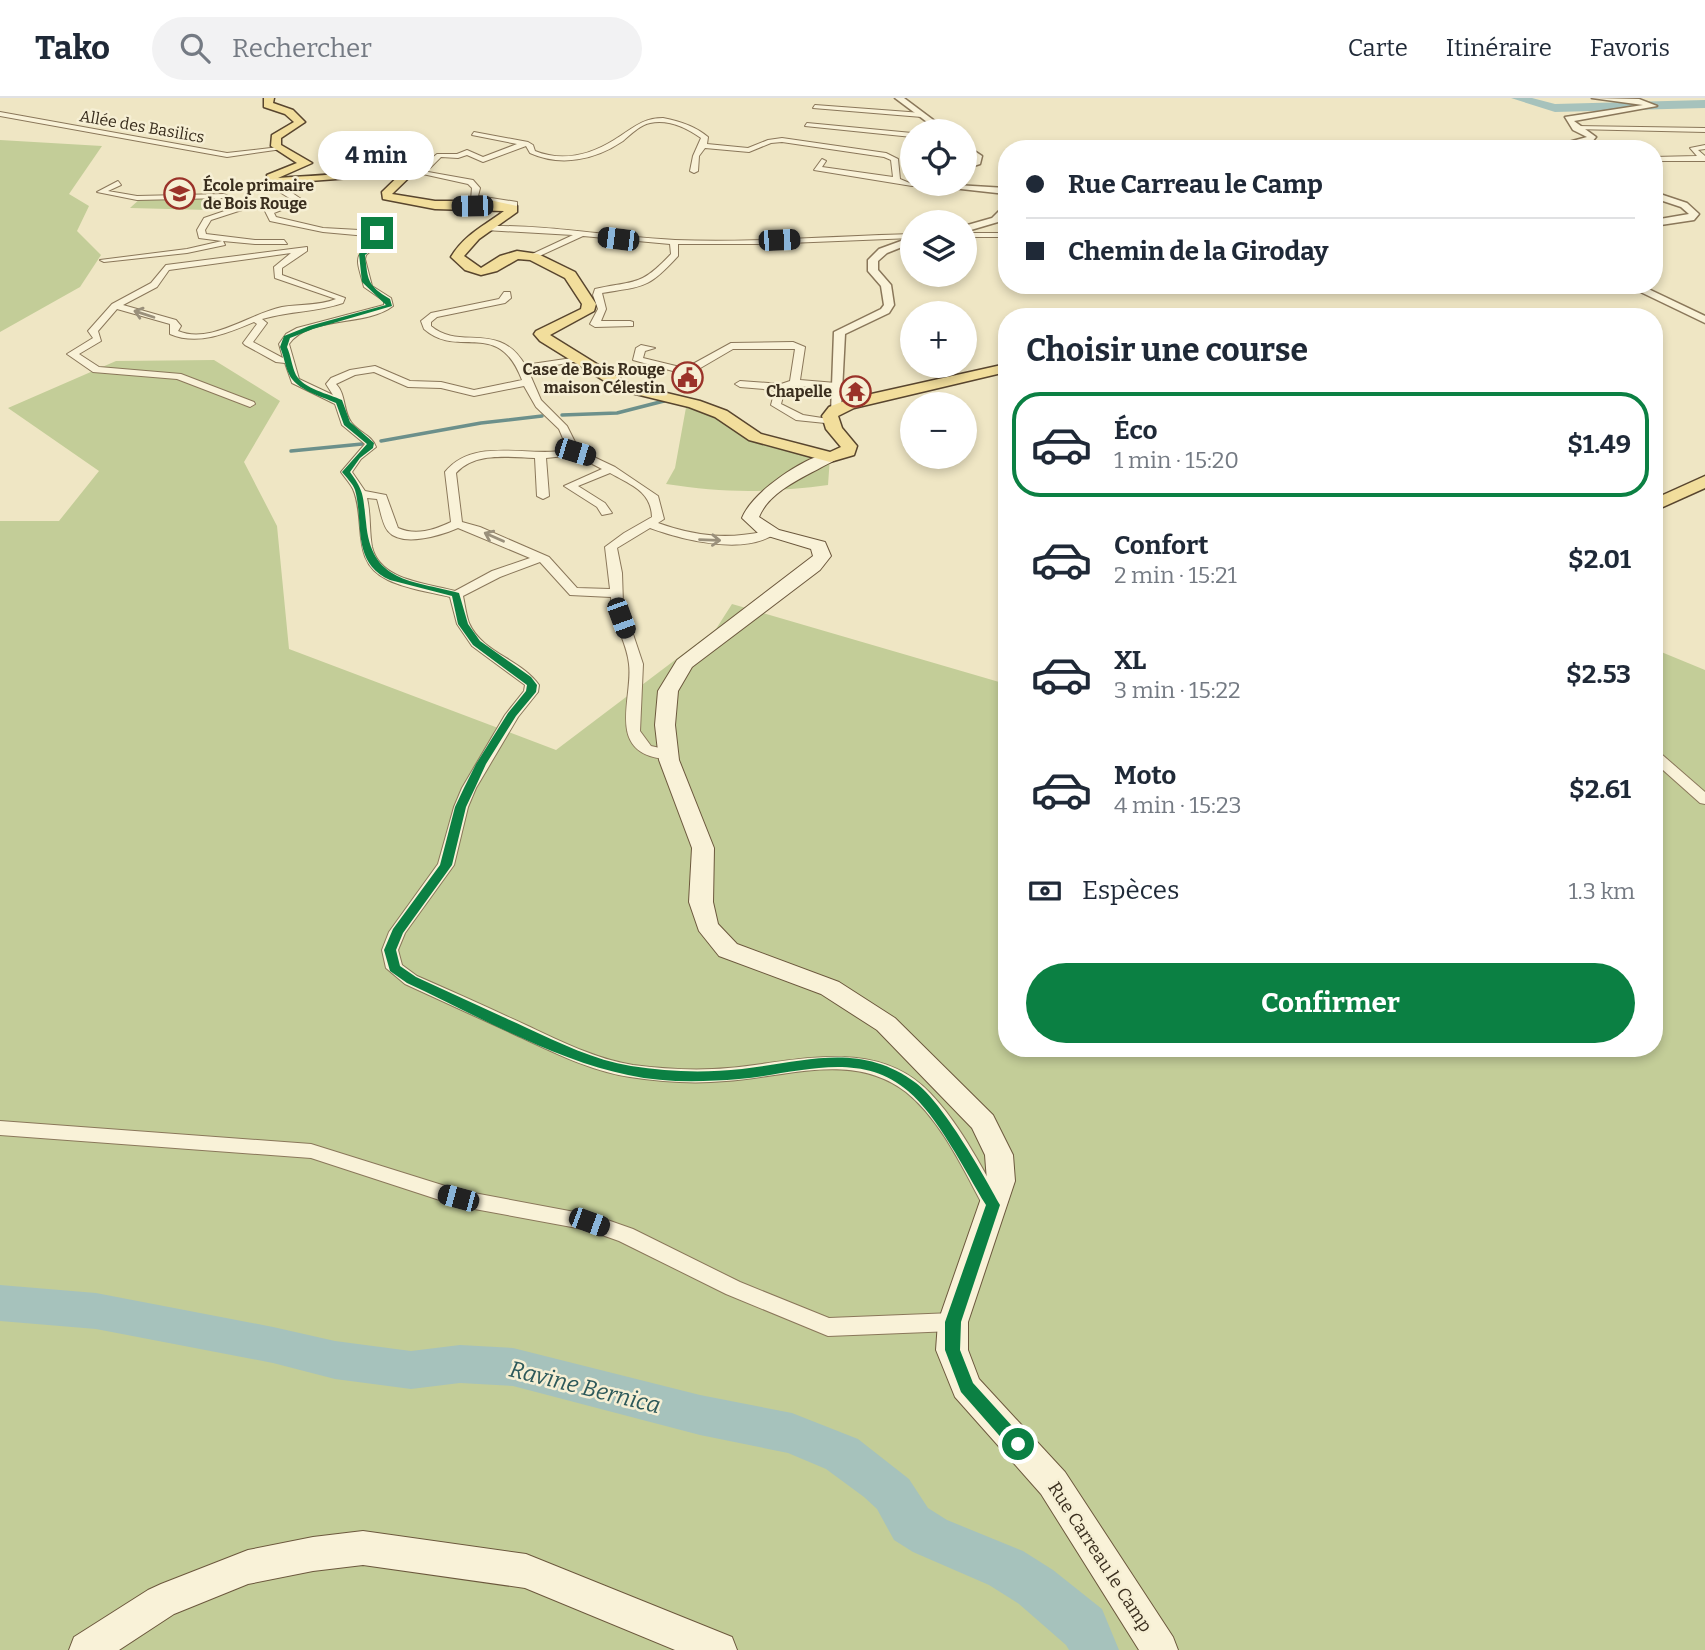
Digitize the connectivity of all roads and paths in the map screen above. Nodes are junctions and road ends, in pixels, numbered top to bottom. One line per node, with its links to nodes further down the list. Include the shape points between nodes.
1 (270, 98): 17 (main road, via 268,105 289,112 300,122 276,137)
2 (899, 98): 6 (street)
3 (1597, 98): 9 (street, via 1653,106 1568,119)
4 (815, 107): 6 (street)
5 (0, 114): 17 (street, Allée des Basilics, via 227,155)
6 (922, 115): 7 (street)
7 (928, 119)
8 (807, 125): 12 (street)
9 (1576, 128): 10 (street); 13 (street, via 1592,139)
10 (1705, 130)
11 (474, 134): 14 (street)
12 (900, 134)
13 (1588, 140)
14 (526, 144): 15 (street, via 543,156 580,157 613,144 644,123 658,121 682,124 702,135); 21 (street, via 483,160 467,152 439,155 427,166)
15 (703, 146): 22 (street); 23 (street, via 749,150 782,140 880,153 894,159)
16 (1705, 147): 18 (street, via 1692,149)
17 (279, 149): 26 (main road, via 306,163 271,177)
18 (1704, 158): 19 (street)
19 (1663, 159)
20 (822, 161): 23 (street, via 817,168)
21 (412, 169): 26 (main road, via 418,160 406,159 375,172); 35 (street, via 470,182 476,188 474,198 514,204); 35 (main road, via 387,197 435,205)
22 (694, 172)
23 (897, 180): 24 (street)
24 (900, 181)
25 (118, 183): 29 (street, via 101,192 137,198)
26 (282, 183): 31 (street, via 281,189)
27 (977, 188): 28 (street)
28 (998, 190)
29 (226, 194): 34 (street, via 219,207)
30 (1663, 198): 37 (street, via 1694,214 1686,220)
31 (299, 202): 33 (street); 58 (street, via 271,211 269,216 299,226 383,237 362,259 368,287 390,305 293,333 284,341)
32 (256, 205): 34 (street)
33 (267, 205)
34 (245, 206): 44 (street, via 208,218 201,230 204,237)
35 (510, 207): 39 (main road, via 512,211)
36 (998, 216): 38 (street)
37 (1663, 222)
38 (977, 225)
39 (488, 228): 40 (street, via 547,228); 48 (main road, via 459,252 459,261 487,272 510,257)
40 (580, 234): 45 (street); 48 (street)
41 (977, 235): 42 (street)
42 (998, 235)
43 (900, 238): 45 (street)
44 (231, 239): 47 (street, via 311,242); 49 (street, via 187,251)
45 (674, 242): 55 (street, via 675,254 650,279 598,291 602,310 595,324)
46 (900, 243): 64 (street, via 873,260 873,271 886,285 889,305 879,315 840,332)
47 (304, 248): 52 (street, via 166,268 154,285); 53 (street, via 278,267 278,276 330,293 340,301)
48 (533, 257): 57 (main road, via 570,275 589,304 579,317 541,334)
49 (104, 260)
50 (507, 294): 59 (street, via 502,301 434,315 426,321 427,327 439,335 503,346)
51 (1648, 294): 54 (street)
52 (115, 306): 53 (street, one-way to 52, via 228,330 187,336 175,334 173,322); 67 (street, via 93,331 98,339 74,352 74,357 96,370 178,376)
53 (255, 319): 58 (street, via 262,323 250,346)
54 (1705, 320)
55 (631, 324)
56 (650, 348): 62 (street, via 641,348 638,360 680,370 695,368 731,346 793,345 800,347)
57 (576, 359): 59 (street); 71 (main road, via 624,387 694,404 721,414 755,437)
58 (290, 361): 66 (street, via 295,381)
59 (523, 368): 61 (street)
60 (998, 370): 68 (main road, via 849,404)
61 (527, 382): 66 (street, via 474,393 408,384 383,370 362,370 331,384); 69 (street, via 564,429)
62 (795, 383): 64 (street); 65 (street)
63 (740, 384): 65 (street)
64 (836, 386): 68 (street)
65 (781, 387): 68 (street, via 776,405 800,418)
66 (340, 402): 74 (street, via 346,423 371,447 346,472)
67 (250, 404)
68 (833, 416): 71 (main road, via 849,446 848,452)
69 (575, 452): 70 (street); 72 (street)
70 (540, 455): 75 (street); 78 (street, via 484,455 453,467)
71 (830, 457): 80 (main road, via 751,509 750,518 757,527)
72 (611, 469): 77 (street, via 570,486); 79 (street, via 654,497 658,519)
73 (1705, 481): 76 (main road)
74 (360, 493): 78 (street, via 382,497 393,530 402,534 428,534); 83 (street, via 362,530 378,569 393,578)
75 (543, 496)
76 (1663, 502)
77 (606, 513)
78 (457, 524): 81 (street, one-way to 78)
79 (652, 524): 80 (street, one-way to 80, via 691,539 715,541); 82 (street, via 611,547)
80 (770, 533): 84 (main road, Rue Carreau le Camp, via 819,546 822,555 814,566 684,664 668,691)
81 (540, 558): 82 (street, via 552,565 574,593); 83 (street)
82 (616, 593): 84 (street, via 636,664 633,731 636,740 653,752)
83 (456, 595): 88 (street, via 463,624 477,643 528,679 531,692 469,788 446,865 397,932 390,950 394,968 577,1056 628,1070 681,1077 741,1074 818,1062 855,1062 884,1069 914,1088 944,1125)
84 (668, 754): 88 (main road, Rue Carreau le Camp, via 703,848 701,902 707,926 728,950 830,988 886,1024 983,1122 999,1155 1001,1181)
85 (1663, 763): 86 (street)
86 (1705, 800)
87 (0, 1128): 89 (street, via 311,1151 458,1198 589,1222 828,1327)
88 (993, 1205): 89 (main road, Rue Carreau le Camp)
89 (953, 1322): 92 (main road, Rue Carreau le Camp, via 952,1350 966,1387 1053,1483)
90 (87, 1650): 91 (main road, via 161,1602 248,1567 363,1548 526,1571)
91 (719, 1650)
92 (1160, 1650)

